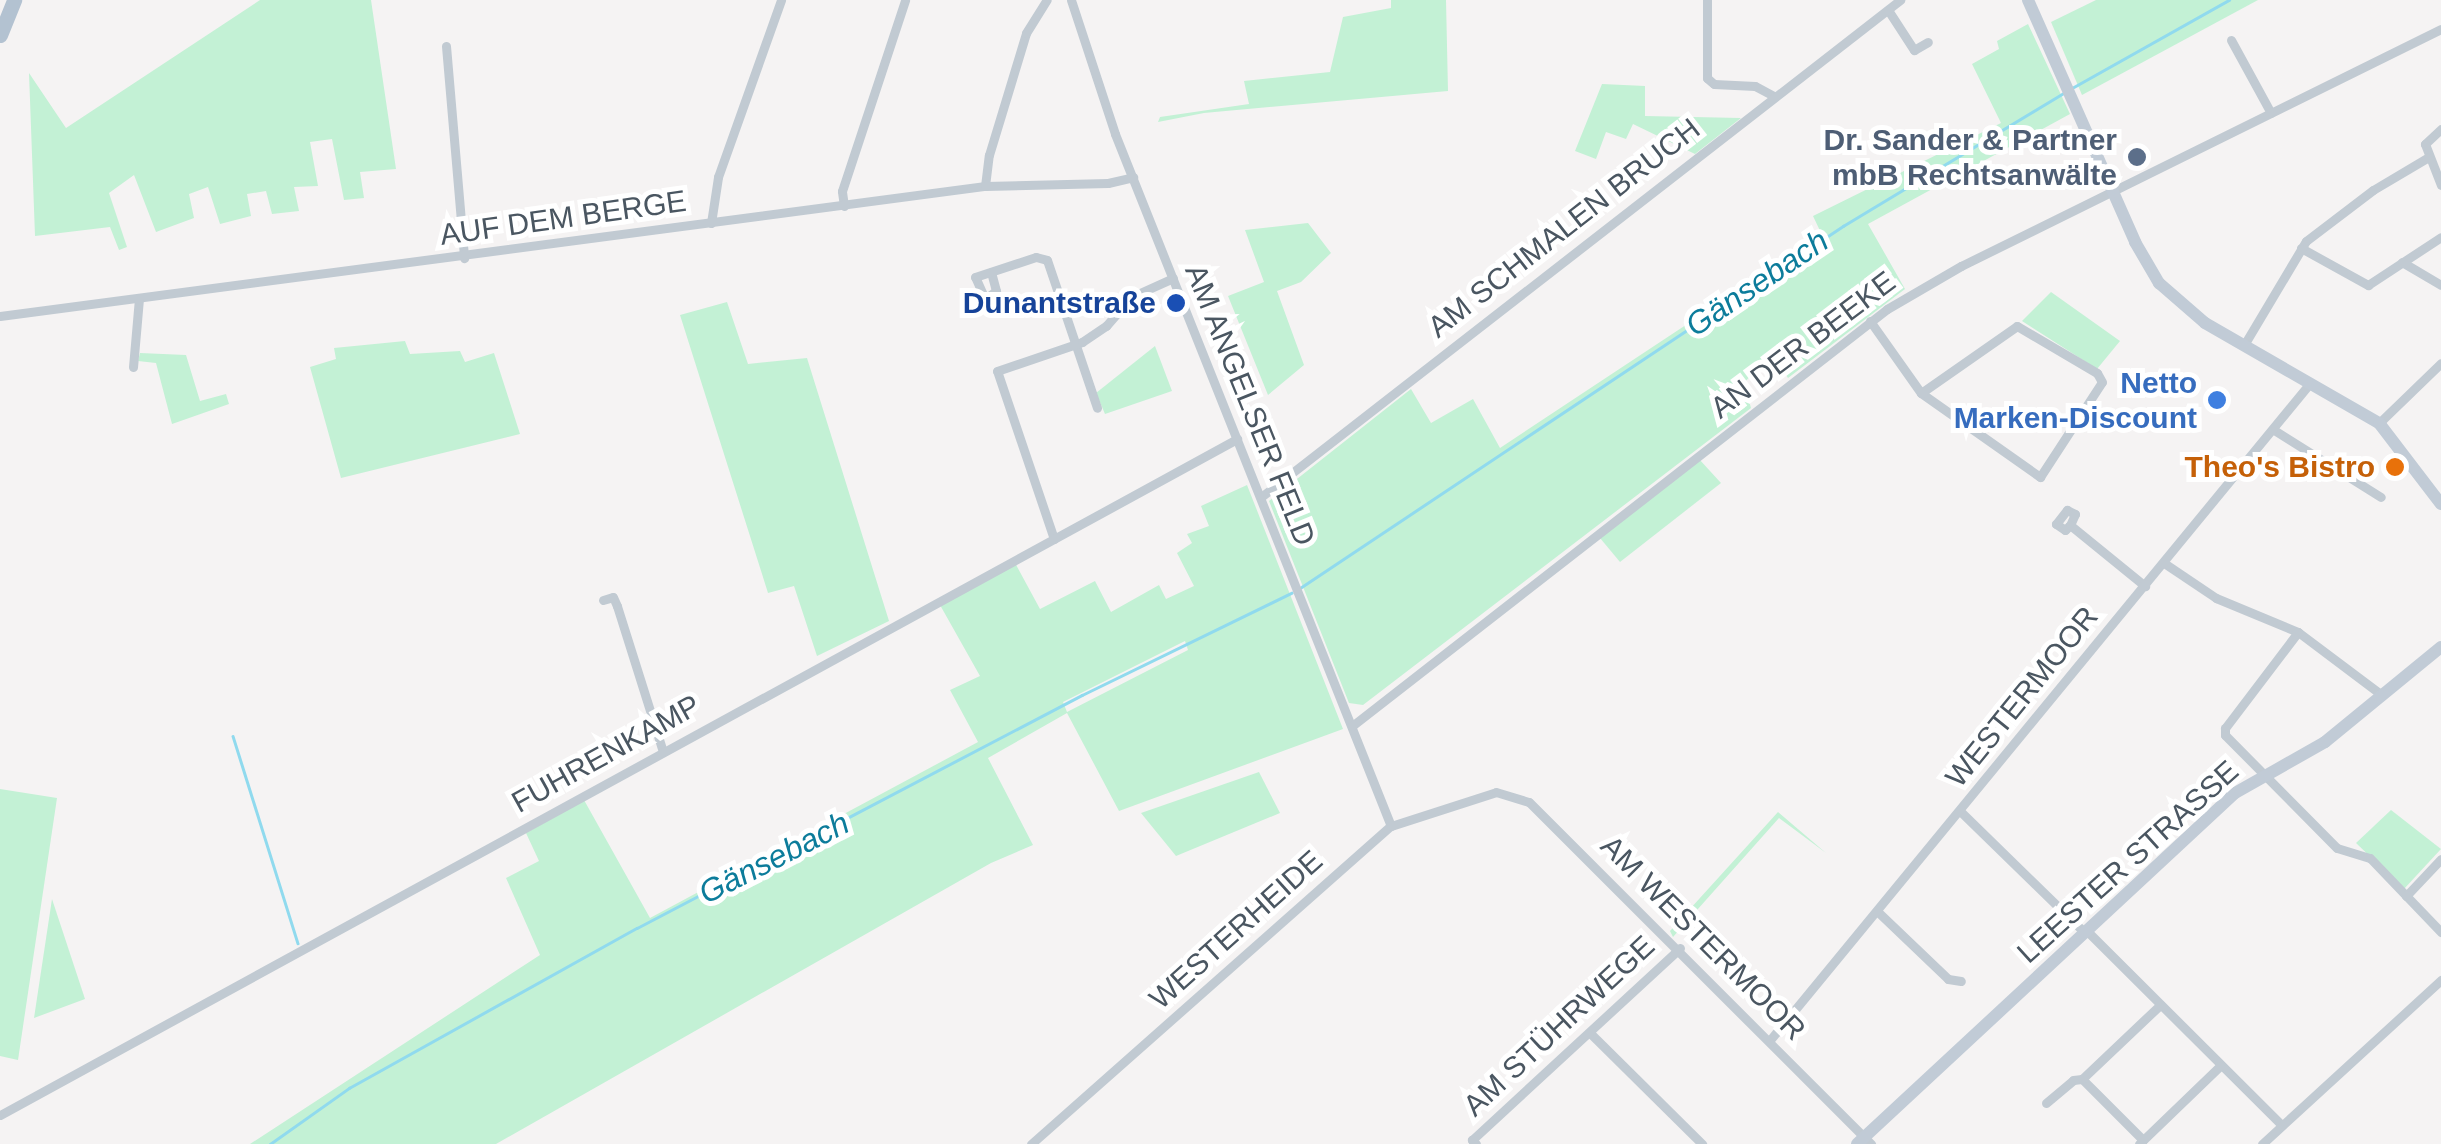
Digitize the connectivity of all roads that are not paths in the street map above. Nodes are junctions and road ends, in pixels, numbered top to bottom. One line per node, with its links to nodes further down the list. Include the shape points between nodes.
1 (14, 0): 11 (main road)
2 (781, 0): 24 (street, via 718,177)
3 (904, 0): 23 (street, via 842,191)
4 (1047, 0): 21 (street, via 1026,33)
5 (1071, 0): 19 (street, AM ANGELSER FELD)
6 (1707, 0): 15 (street, via 1707,78)
7 (1900, 0): 9 (street, AM SCHMALEN BRUCH)
8 (2028, 0): 22 (street)
9 (1888, 10): 13 (street, via 1914,50); 15 (street, AM SCHMALEN BRUCH)
10 (2441, 28): 16 (street, AN DER BEEKE)
11 (0, 34)
12 (2231, 40): 16 (street)
13 (1928, 42)
14 (446, 46): 27 (street)
15 (1774, 96): 45 (street, AM SCHMALEN BRUCH)
16 (2271, 113): 22 (street, AN DER BEEKE)
17 (2441, 129): 18 (street, via 2426,139)
18 (2427, 158): 20 (street); 26 (street, via 2373,190)
19 (1133, 177): 21 (street, AUF DEM BERGE); 30 (street, AM ANGELSER FELD)
20 (2441, 185)
21 (985, 186): 23 (street, AUF DEM BERGE)
22 (2113, 192): 34 (street, AN DER BEEKE, via 1923,286); 36 (street, via 2159,283 2189,313)
23 (844, 206): 24 (street, AUF DEM BERGE)
24 (711, 223): 27 (street, AUF DEM BERGE)
25 (2441, 237): 28 (street)
26 (2302, 248): 28 (street, via 2368,285); 36 (street)
27 (464, 258): 32 (street, AUF DEM BERGE)
28 (2402, 262): 31 (street)
29 (990, 272): 35 (street, via 1036,257 1047,260)
30 (1173, 278): 35 (street, via 1131,297 1106,326); 44 (street, AM ANGELSER FELD)
31 (2441, 285)
32 (139, 298): 33 (street, AUF DEM BERGE); 38 (street)
33 (0, 316)
34 (1870, 321): 40 (street); 56 (street, AN DER BEEKE)
35 (1075, 344): 41 (street); 49 (street, via 997,371)
36 (2244, 345): 39 (street)
37 (2441, 363): 42 (street)
38 (133, 367)
39 (2310, 383): 42 (street); 43 (street, WESTERMOOR)
40 (1921, 393): 40 (street, via 2040,478 2102,382 2017,326)
41 (1097, 408)
42 (2379, 423): 47 (street)
43 (2274, 430): 46 (street); 50 (street, WESTERMOOR)
44 (1236, 439): 45 (street, AM ANGELSER FELD); 49 (street, FUHRENKAMP)
45 (1260, 497): 56 (street, AM ANGELSER FELD)
46 (2381, 497)
47 (2441, 504)
48 (2070, 526): 51 (street)
49 (1054, 539): 57 (street, FUHRENKAMP)
50 (2164, 564): 51 (street, WESTERMOOR); 53 (street, via 2216,598)
51 (2145, 586): 60 (street, WESTERMOOR)
52 (602, 600): 57 (street, via 613,597 617,606)
53 (2298, 632): 55 (street); 58 (street, via 2225,728)
54 (2441, 647): 55 (street, LEESTER STRASSE)
55 (2382, 696): 58 (street, LEESTER STRASSE, via 2325,742)
56 (1352, 726): 61 (street, AM ANGELSER FELD)
57 (664, 752): 76 (street, FUHRENKAMP)
58 (2264, 774): 63 (street, via 2338,848 2368,856); 65 (street, LEESTER STRASSE, via 2235,793)
59 (1496, 792): 61 (street, WESTERHEIDE); 67 (street, AM WESTERMOOR, via 1530,802)
60 (1960, 812): 64 (street, WESTERMOOR); 65 (street)
61 (1391, 826): 81 (street, WESTERHEIDE)
62 (2441, 859): 63 (street)
63 (2406, 896): 66 (street)
64 (1878, 912): 69 (street, via 1948,979); 72 (street, WESTERMOOR)
65 (2086, 932): 70 (street); 79 (street, LEESTER STRASSE)
66 (2441, 932)
67 (1680, 948): 71 (street, AM STÜHRWEGE); 72 (street, AM WESTERMOOR)
68 (2441, 980): 77 (street)
69 (1961, 981)
70 (2160, 1005): 73 (street); 74 (street)
71 (1590, 1033): 78 (street, AM STÜHRWEGE); 82 (street)
72 (1770, 1040): 79 (street, AM WESTERMOOR)
73 (2220, 1066): 77 (street); 80 (street)
74 (2082, 1079): 75 (street); 80 (street)
75 (2046, 1103)
76 (0, 1115)
77 (2282, 1125): 83 (street)
78 (1474, 1142)
79 (1865, 1142)
80 (2141, 1142)
81 (1031, 1144)
82 (1702, 1144)
83 (2262, 1144)

